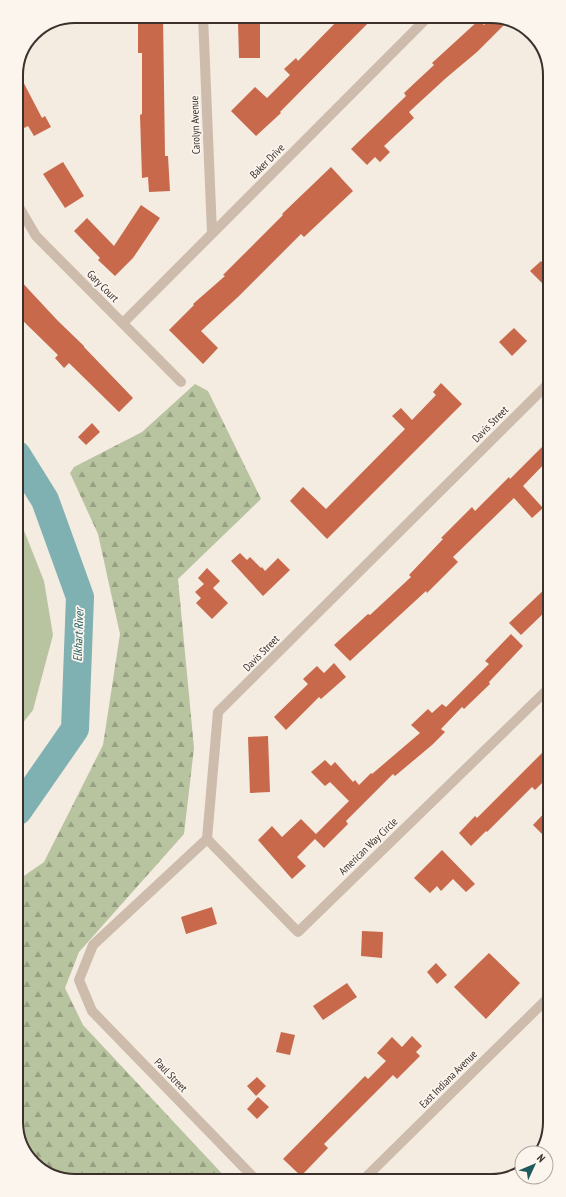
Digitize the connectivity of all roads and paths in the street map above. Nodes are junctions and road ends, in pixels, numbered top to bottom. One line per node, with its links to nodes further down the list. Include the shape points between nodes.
1 (203, 23): 4 (street, Carolyn Avenue)
2 (422, 23): 4 (street, Baker Drive)
3 (23, 214): 5 (street, Gary Court, via 36,236)
4 (212, 233): 5 (street, Baker Drive)
5 (123, 323): 6 (street, Gary Court)
6 (181, 382)
7 (543, 389): 9 (street, Davis Street, via 218,712)
8 (543, 694): 9 (street, American Way Circle, via 298,932)
9 (207, 839): 11 (street, Paul Street, via 93,945 79,980 92,1011)
10 (543, 1003): 12 (street, East Indiana Avenue)
11 (250, 1174)
12 (369, 1174)

